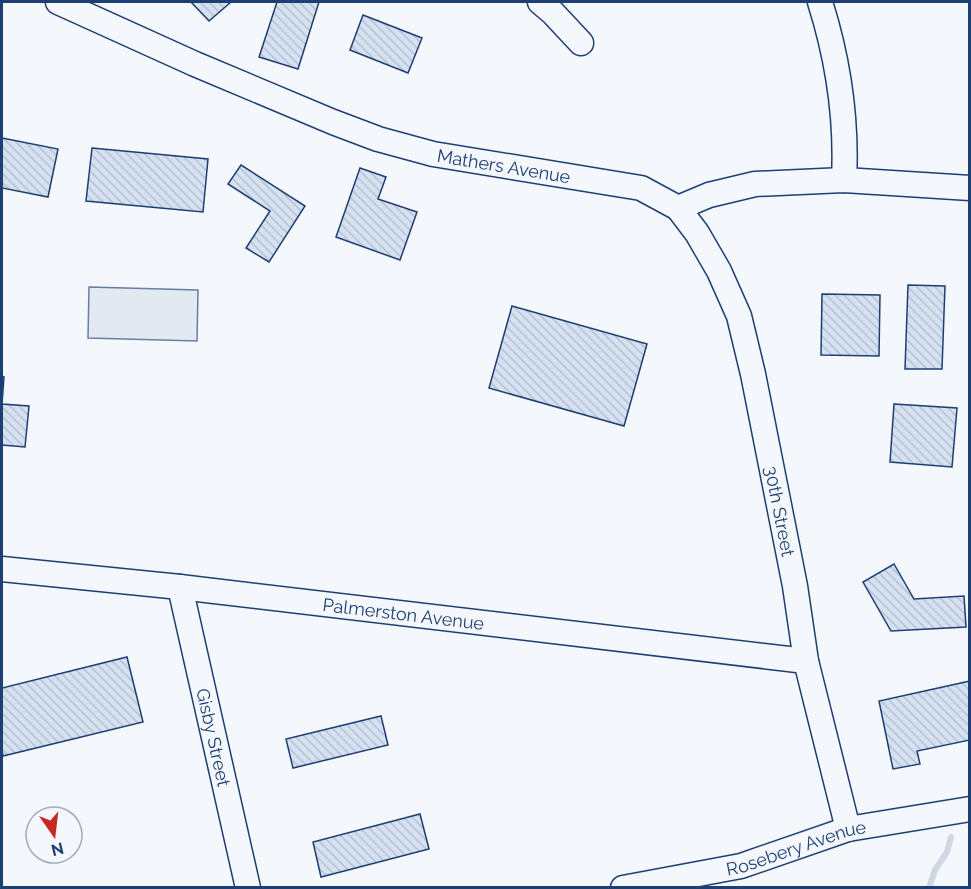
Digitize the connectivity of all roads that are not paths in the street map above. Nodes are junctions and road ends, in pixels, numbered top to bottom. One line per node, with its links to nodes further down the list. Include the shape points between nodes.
1 (58, 2): 7 (street, Mathers Avenue, via 195,64 378,139 433,154 641,188)
2 (820, 2): 5 (street, via 841,95)
3 (546, 7): 4 (street)
4 (581, 44)
5 (844, 180): 6 (street); 7 (street, via 755,184 709,195)
6 (969, 188)
7 (678, 208): 10 (street, 30th Street, via 697,232 739,316 793,574)
8 (2, 569): 9 (street, Palmerston Avenue)
9 (180, 587): 10 (street, Palmerston Avenue); 13 (street, Gisby Street)
10 (806, 661): 12 (street, 30th Street)
11 (969, 809): 12 (street, Rosebery Avenue)
12 (848, 829): 14 (street, Rosebery Avenue, via 741,866)
13 (248, 888)
14 (623, 888)

